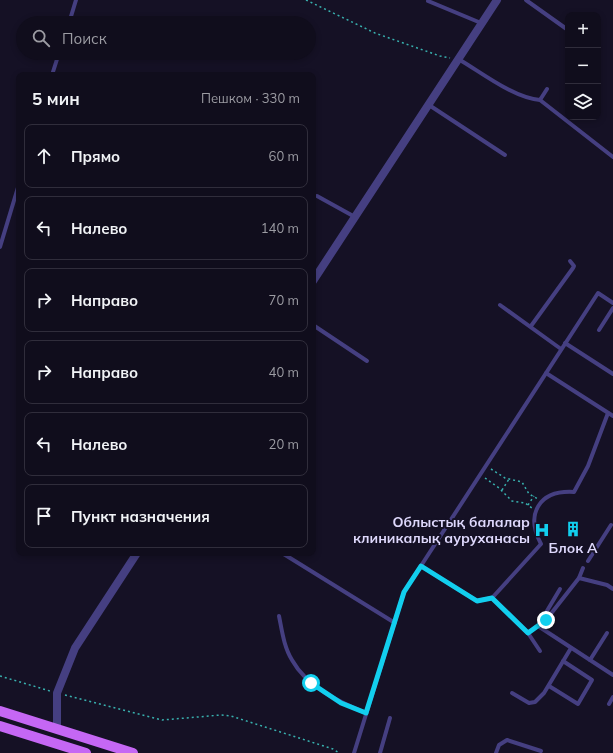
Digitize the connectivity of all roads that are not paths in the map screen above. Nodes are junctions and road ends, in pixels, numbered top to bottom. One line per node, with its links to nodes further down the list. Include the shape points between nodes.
1 (76, 0): 5 (lane)
2 (497, 0): 6 (street)
3 (526, 0): 7 (lane)
4 (428, 1): 6 (lane)
5 (70, 16)
6 (483, 24): 9 (street)
7 (565, 28)
8 (57, 60): 10 (lane)
9 (460, 60): 12 (lane, via 509,89); 13 (street)
10 (53, 72)
11 (547, 89): 12 (lane)
12 (540, 100): 15 (lane)
13 (429, 105): 14 (lane); 18 (street)
14 (505, 155)
15 (613, 157)
16 (16, 194): 19 (lane)
17 (317, 196): 18 (lane)
18 (355, 217): 21 (street)
19 (0, 247)
20 (570, 261): 25 (lane, via 573,268)
21 (316, 276)
22 (613, 303): 28 (lane, via 598,293)
23 (500, 305): 25 (lane)
24 (613, 308): 27 (lane)
25 (531, 326): 29 (lane)
26 (316, 328): 30 (lane)
27 (599, 330)
28 (565, 343): 29 (lane); 32 (lane)
29 (561, 349): 31 (lane)
30 (367, 361)
31 (546, 372): 33 (lane); 39 (lane)
32 (613, 374)
33 (608, 413): 34 (lane); 44 (lane, via 588,466 574,492 557,492 542,502 536,510 534,519 534,527 541,544)
34 (613, 416)
35 (611, 526): 38 (lane)
36 (135, 556): 63 (street, via 75,648 57,693)
37 (287, 556): 46 (lane)
38 (588, 560)
39 (421, 566): 44 (lane, via 477,601); 46 (lane, via 404,592)
40 (583, 568): 41 (lane)
41 (579, 578): 43 (lane); 47 (lane, via 546,620)
42 (560, 589): 47 (lane)
43 (613, 589)
44 (492, 598): 48 (lane)
45 (279, 616): 60 (lane, via 285,644 292,661 311,683 341,703)
46 (394, 623): 60 (lane)
47 (538, 626): 48 (lane); 50 (lane)
48 (528, 633): 51 (lane)
49 (607, 633): 52 (lane)
50 (571, 648): 52 (lane); 53 (lane)
51 (540, 651)
52 (590, 660): 54 (lane)
53 (563, 661): 55 (lane); 55 (lane, via 592,680 578,704)
54 (613, 675)
55 (549, 686): 56 (lane, via 535,702 529,703)
56 (512, 693)
57 (613, 697): 58 (lane)
58 (608, 704)
59 (0, 711): 63 (main road)
60 (366, 713): 67 (lane)
61 (390, 718): 68 (lane)
62 (0, 726): 65 (main road)
63 (57, 729): 66 (main road)
64 (541, 751): 69 (lane, via 508,740 499,745)
65 (86, 753)
66 (133, 753)
67 (354, 753)
68 (380, 753)
69 (496, 753)

